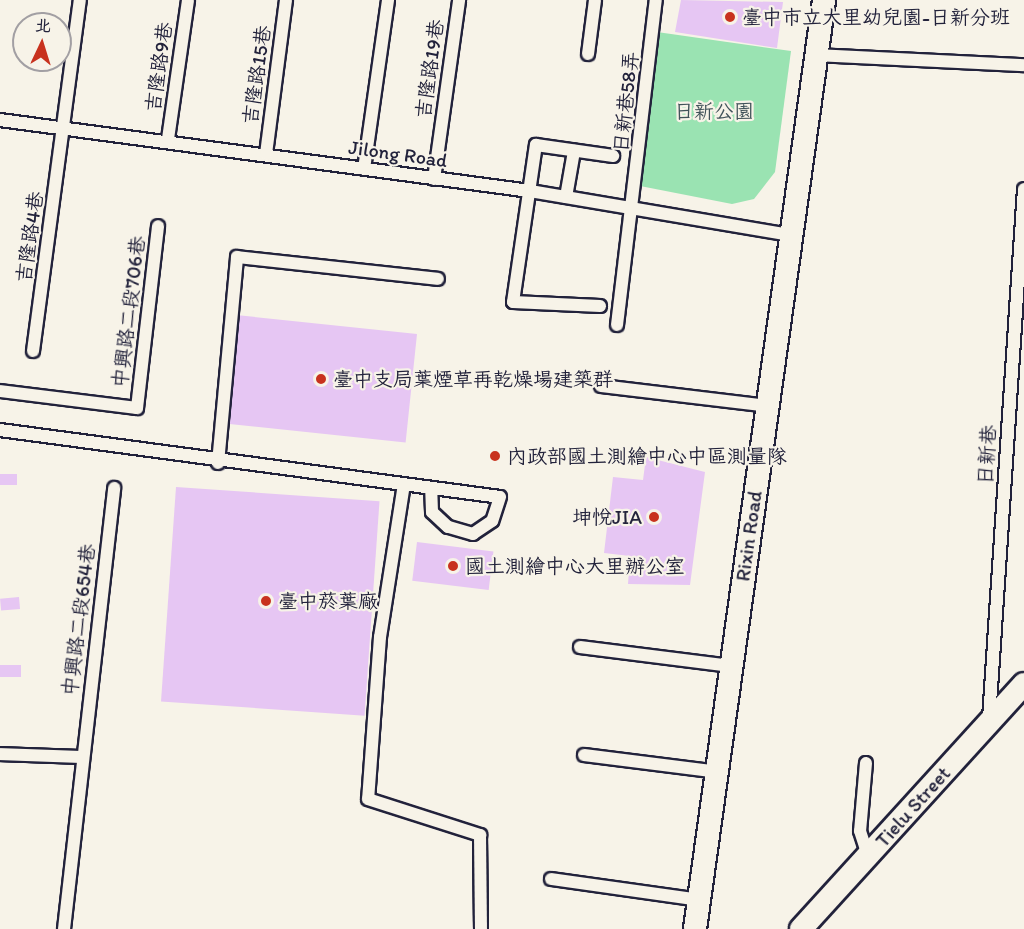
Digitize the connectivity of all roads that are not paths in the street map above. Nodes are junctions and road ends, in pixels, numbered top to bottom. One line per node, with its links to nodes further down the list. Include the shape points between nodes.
1 (80, 0): 13 (lane, 吉隆路4巷)
2 (188, 0): 14 (lane, 吉隆路9巷)
3 (286, 0): 16 (lane, 吉隆路15巷)
4 (388, 0): 18 (lane)
5 (459, 0): 19 (lane, 吉隆路19巷)
6 (595, 0): 9 (lane)
7 (656, 0): 23 (lane, 日新巷58弄)
8 (824, 0): 10 (street, Rixin Road)
9 (588, 54)
10 (816, 55): 11 (lane); 25 (street, Rixin Road)
11 (1024, 65)
12 (0, 120): 13 (lane, Jilong Road)
13 (66, 129): 14 (lane, Jilong Road); 29 (lane, 吉隆路4巷)
14 (168, 140): 16 (lane, Jilong Road)
15 (574, 151): 17 (lane); 21 (lane, via 536,145); 22 (lane)
16 (266, 154): 18 (lane, Jilong Road)
17 (613, 156)
18 (364, 170): 19 (lane, Jilong Road)
19 (434, 179): 21 (lane, Jilong Road)
20 (1024, 189): 41 (lane, 日新巷)
21 (530, 191): 22 (lane, Jilong Road); 27 (lane, via 513,302)
22 (566, 197): 23 (lane, Jilong Road)
23 (634, 208): 25 (lane, Jilong Road); 28 (lane, 日新巷58弄)
24 (158, 226): 31 (lane, 中興路二段706巷, via 138,408)
25 (789, 235): 32 (street, Rixin Road)
26 (438, 279): 34 (lane, via 237,257)
27 (600, 306)
28 (617, 325)
29 (33, 351)
30 (601, 386): 32 (lane)
31 (0, 391)
32 (768, 406): 39 (street, Rixin Road)
33 (0, 430): 34 (lane)
34 (218, 463): 35 (lane)
35 (404, 484): 37 (lane); 51 (lane, via 380,637 368,799 480,836)
36 (114, 488): 44 (lane, 中興路二段654巷)
37 (431, 488): 37 (lane, via 466,492 500,497 492,521 472,534 448,527 432,512)
38 (580, 647): 39 (lane)
39 (731, 666): 46 (street, Rixin Road)
40 (1024, 684): 41 (street, Tielu Street)
41 (989, 723): 47 (street, Tielu Street)
42 (0, 754): 44 (lane)
43 (584, 755): 46 (lane)
44 (82, 757): 50 (lane, 中興路二段654巷)
45 (866, 764): 47 (lane, via 860,831)
46 (719, 772): 49 (street, Rixin Road)
47 (868, 856): 53 (street, Tielu Street)
48 (551, 879): 49 (lane)
49 (700, 900): 52 (street, Rixin Road)
50 (64, 929)
51 (481, 929)
52 (695, 929)
53 (801, 929)

